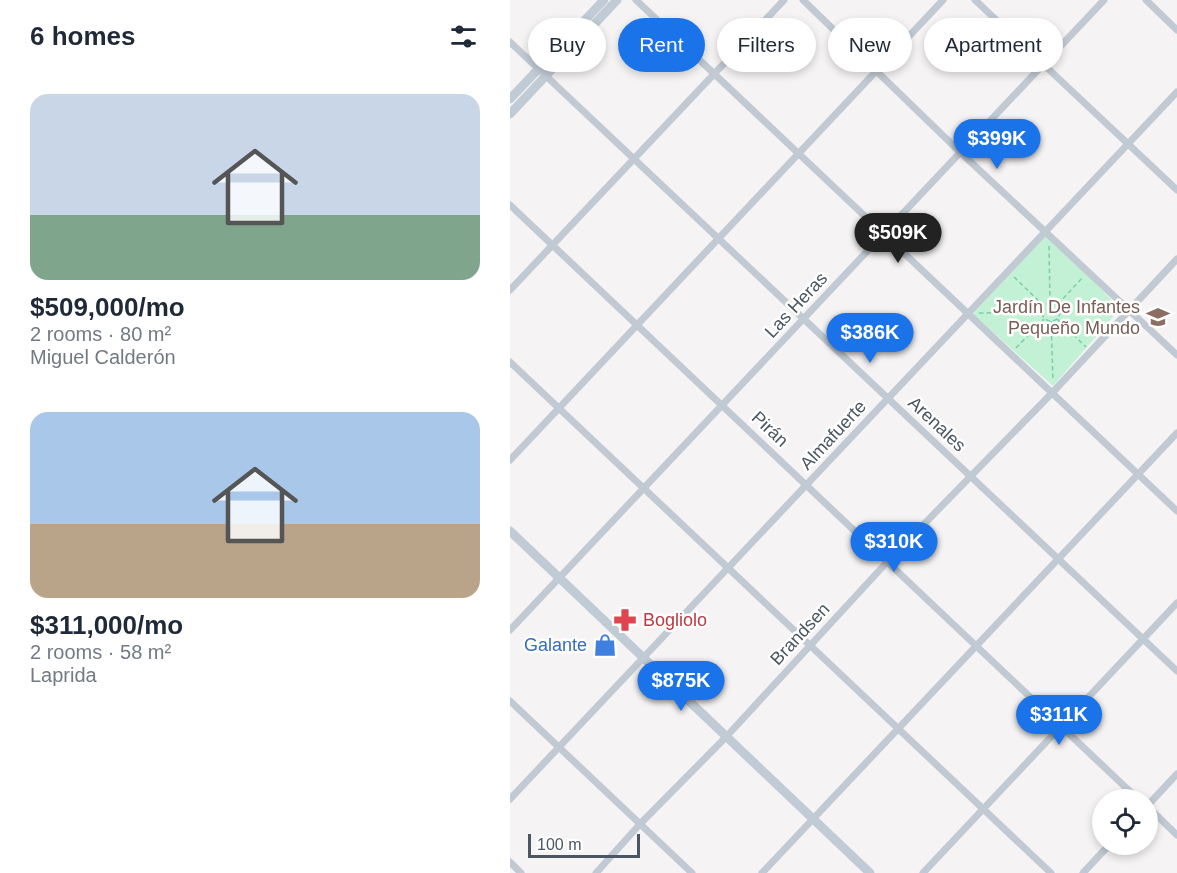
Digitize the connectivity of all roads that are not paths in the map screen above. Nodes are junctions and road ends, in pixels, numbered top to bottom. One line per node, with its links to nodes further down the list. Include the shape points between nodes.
1 (604, 0): 20 (main road)
2 (617, 0): 20 (main road)
3 (636, 0): 21 (street)
4 (784, 0): 21 (street)
5 (802, 0): 11 (street)
6 (943, 0): 13 (street)
7 (975, 0): 10 (street)
8 (1104, 0): 15 (street, Las Heras)
9 (1146, 0): 12 (street)
10 (994, 18)
11 (828, 25)
12 (1177, 30)
13 (912, 32)
14 (510, 42): 20 (street, Arenales)
15 (1063, 44)
16 (874, 72): 27 (street)
17 (878, 72): 26 (street)
18 (1036, 72): 26 (street, Las Heras)
19 (1052, 72): 25 (street)
20 (542, 73): 23 (main road); 24 (main road); 28 (street, Arenales)
21 (714, 74): 27 (street); 28 (street)
22 (1177, 92): 25 (street, Almafuerte)
23 (510, 99)
24 (510, 114)
25 (1128, 144): 29 (street); 31 (street, Almafuerte)
26 (960, 152): 31 (street); 32 (street, Las Heras)
27 (797, 153): 32 (street); 33 (street)
28 (634, 159): 33 (street, Arenales); 34 (street)
29 (1177, 190)
30 (510, 205): 34 (street, Pirán)
31 (1045, 232): 37 (street); 38 (street, Almafuerte)
32 (884, 234): 38 (street); 39 (street, Las Heras)
33 (718, 238): 39 (street, Arenales); 40 (street)
34 (552, 246): 36 (street); 40 (street, Pirán)
35 (1177, 259): 37 (street, Brandsen)
36 (510, 290)
37 (1129, 310): 41 (street); 43 (street, Brandsen)
38 (968, 314): 43 (street); 44 (street, Almafuerte)
39 (804, 319): 44 (street, Arenales); 45 (street, Las Heras)
40 (637, 325): 45 (street, Pirán); 46 (street)
41 (1177, 355)
42 (510, 362): 46 (street)
43 (1052, 390): 49 (street); 50 (street, Brandsen)
44 (888, 398): 50 (street, Arenales); 51 (street, Almafuerte)
45 (722, 405): 51 (street, Pirán); 52 (street, Las Heras)
46 (558, 408): 48 (street); 52 (street)
47 (1177, 433): 49 (street)
48 (510, 460)
49 (1138, 474): 53 (street); 55 (street)
50 (971, 476): 55 (street, Arenales); 56 (street, Brandsen)
51 (806, 485): 56 (street, Pirán); 57 (street, Almafuerte)
52 (643, 489): 57 (street); 58 (street, Las Heras)
53 (1177, 511)
54 (510, 531): 58 (main road)
55 (1058, 559): 61 (street, Arenales); 63 (street)
56 (888, 561): 62 (street, Brandsen); 63 (street, Pirán)
57 (728, 568): 62 (street); 64 (street, Almafuerte)
58 (560, 577): 60 (street, Las Heras); 64 (main road)
59 (1177, 603): 61 (street)
60 (510, 630)
61 (1143, 639): 65 (street, Arenales); 67 (street)
62 (810, 645): 68 (street); 69 (street, Brandsen)
63 (977, 645): 67 (street, Pirán); 68 (street)
64 (644, 657): 69 (main road); 70 (street, Almafuerte)
65 (1177, 671)
66 (510, 701): 70 (street)
67 (1061, 726): 72 (street, Pirán); 75 (street)
68 (898, 729): 75 (street); 77 (street)
69 (726, 736): 77 (main road); 78 (street, Brandsen)
70 (559, 747): 74 (street, Almafuerte); 78 (street)
71 (1177, 774): 73 (street)
72 (1127, 789)
73 (1158, 795)
74 (510, 799)
75 (983, 809): 87 (street); 88 (street)
76 (1158, 816): 79 (street)
77 (813, 819): 85 (street); 86 (main road)
78 (640, 824): 83 (street, Brandsen); 84 (street)
79 (1177, 835)
80 (1100, 855): 89 (street)
81 (510, 862): 82 (street)
82 (521, 873)
83 (596, 873)
84 (692, 873)
85 (762, 873)
86 (870, 873)
87 (923, 873)
88 (1051, 873)
89 (1083, 873)

